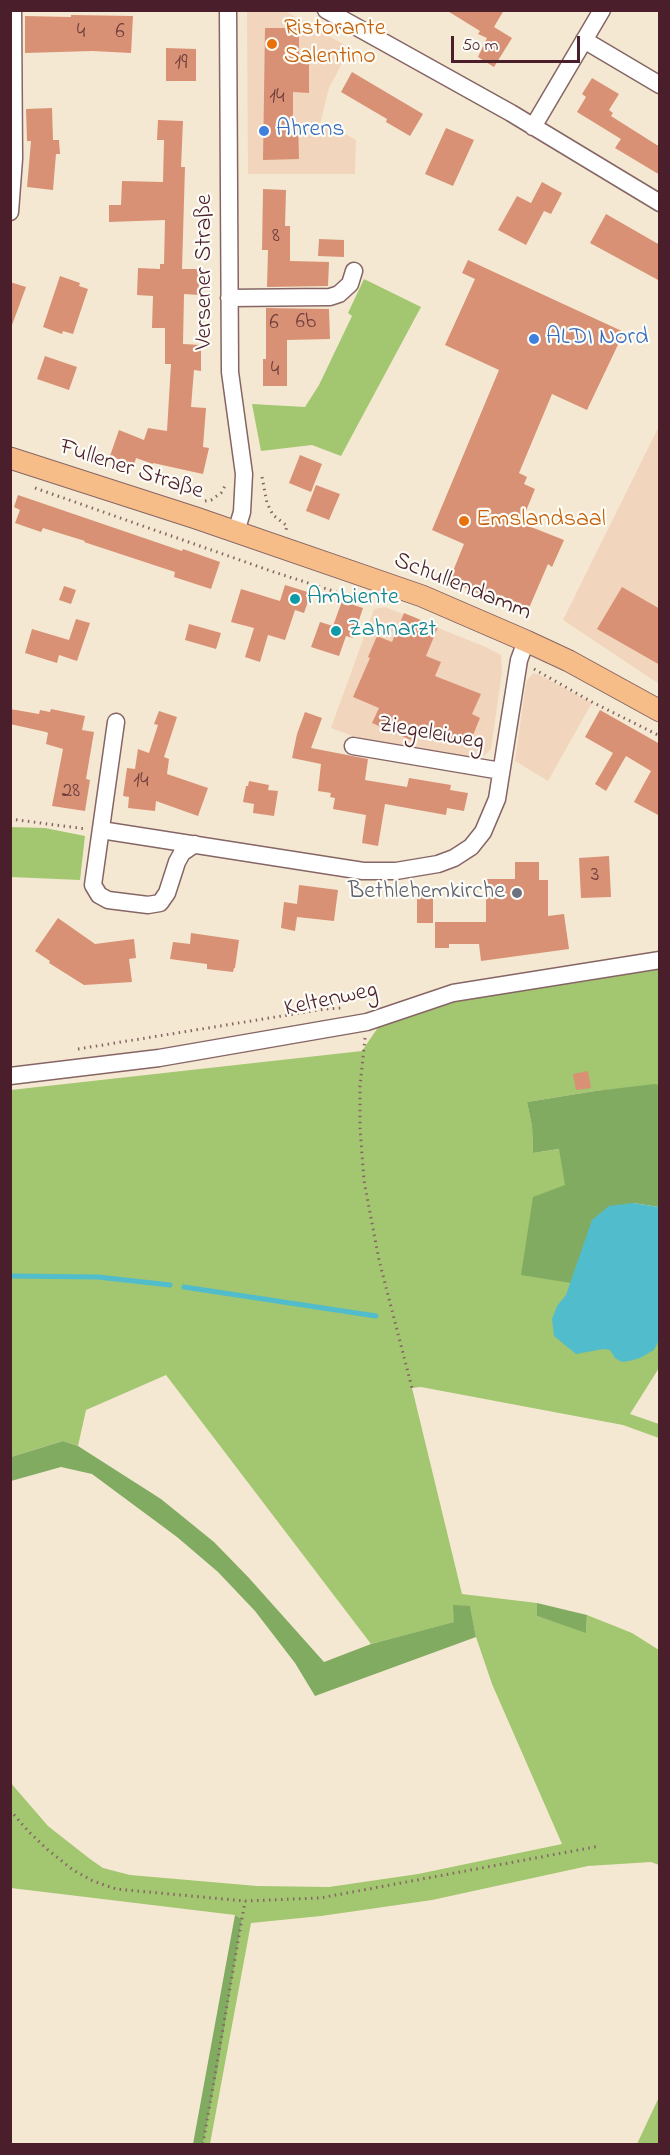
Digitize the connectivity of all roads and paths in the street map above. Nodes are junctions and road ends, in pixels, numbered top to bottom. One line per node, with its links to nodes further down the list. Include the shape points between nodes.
1 (13, 10): 9 (street, via 14,159)
2 (228, 10): 11 (street, Versener Straße)
3 (326, 10): 7 (street)
4 (602, 10): 5 (street)
5 (584, 40): 6 (street); 7 (street)
6 (660, 85)
7 (533, 127): 8 (street)
8 (660, 204)
9 (10, 212)
10 (354, 271): 11 (street, via 350,284 330,297)
11 (229, 298): 18 (street, Versener Straße, via 230,372 244,474 242,512)
12 (10, 458): 18 (main road, Fullener Straße)
13 (228, 476): 16 (path, via 222,493)
14 (264, 486): 17 (path, via 273,515)
15 (33, 487): 19 (path, via 271,571 366,602)
16 (201, 502)
17 (287, 526)
18 (236, 532): 20 (main road, Schullendamm, via 422,596)
19 (382, 601)
20 (523, 650): 21 (main road, Schullendamm, via 569,662); 23 (path, via 592,702); 25 (street)
21 (660, 711)
22 (116, 722): 27 (street)
23 (660, 736)
24 (353, 746): 25 (street, Ziegeleiweg)
25 (501, 771): 28 (street, via 497,799 483,832 471,847 438,864 396,871 363,871)
26 (10, 819): 27 (path)
27 (101, 830): 28 (street); 28 (street, via 93,885 108,900 160,903 182,853)
28 (195, 844)
29 (660, 960): 31 (street, Keltenweg, via 453,993)
30 (347, 1008): 32 (path)
31 (367, 1022): 33 (street, Keltenweg, via 159,1058); 34 (path, via 360,1086 364,1181 379,1260)
32 (76, 1050)
33 (10, 1076)
34 (412, 1388)
35 (10, 1810): 37 (path, via 48,1851 93,1881 116,1889)
36 (600, 1846): 37 (path, via 320,1898)
37 (245, 1901): 38 (path)
38 (203, 2145)

